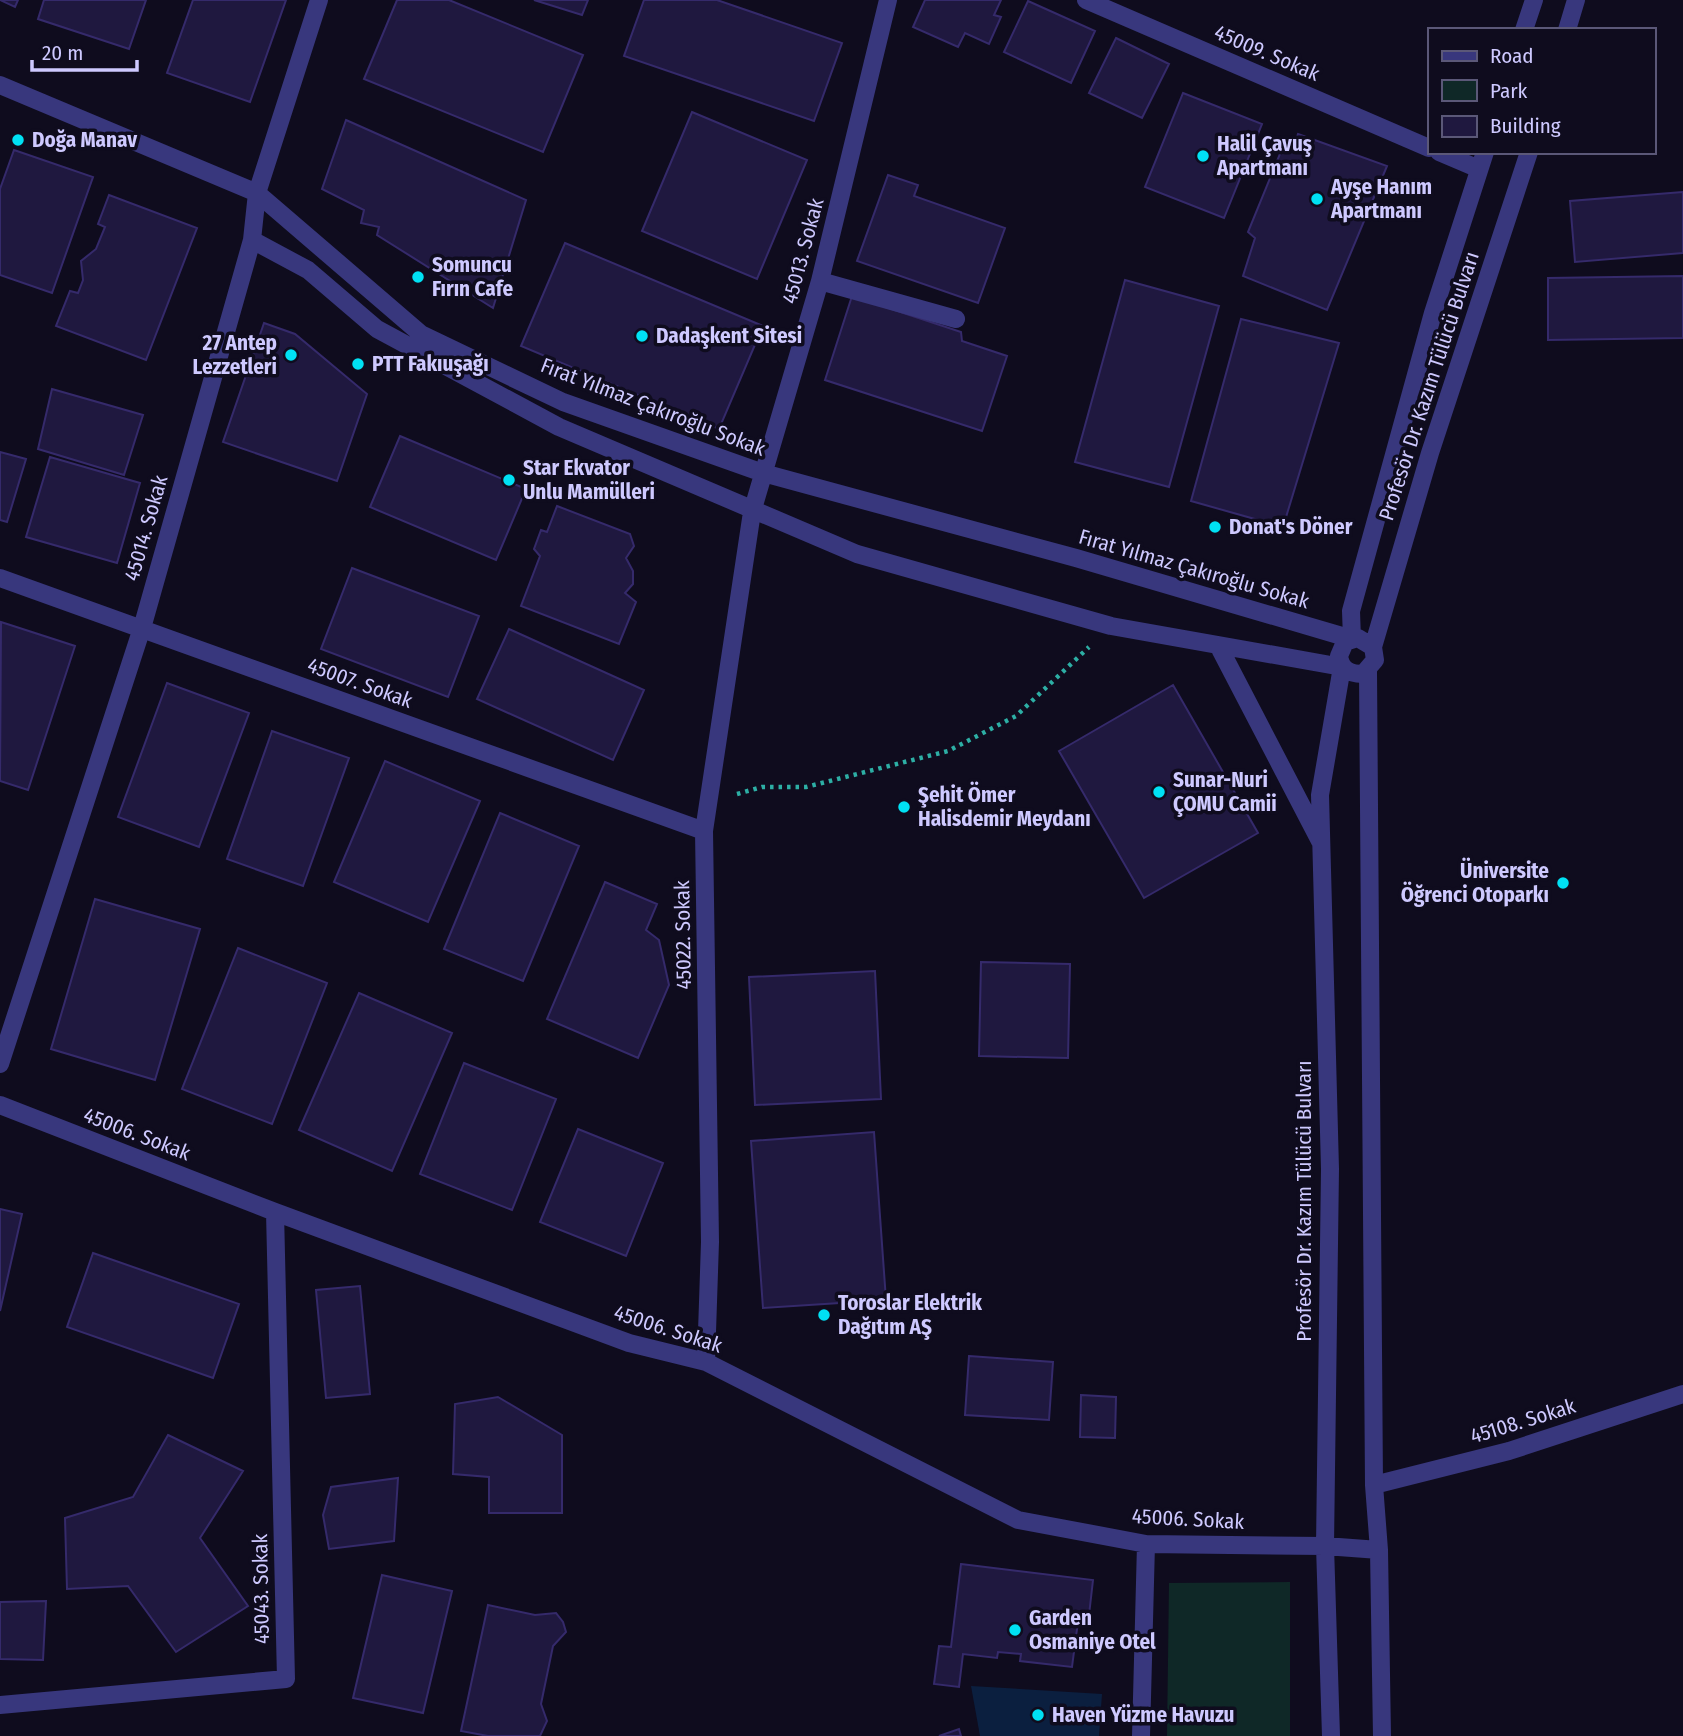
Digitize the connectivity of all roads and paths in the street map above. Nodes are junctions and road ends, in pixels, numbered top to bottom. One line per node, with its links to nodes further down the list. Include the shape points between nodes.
1 (319, 0): 13 (street, 45014. Sokak)
2 (888, 0): 15 (street, 45013. Sokak)
3 (1086, 0): 9 (street, 45009. Sokak)
4 (1534, 0): 6 (street)
5 (1576, 0): 7 (street)
6 (1525, 28)
7 (1568, 28)
8 (0, 85): 13 (street, Fırat Yılmaz Çakıroğlu Sokak)
9 (1428, 148)
10 (1449, 154): 12 (street)
11 (1528, 154): 23 (street, Profesör Dr. Kazım Tülücü Bulvarı, via 1430,453)
12 (1482, 161): 22 (street, Profesör Dr. Kazım Tülücü Bulvarı, via 1433,313 1351,611)
13 (257, 193): 14 (street, 45014. Sokak); 17 (street, Fırat Yılmaz Çakıroğlu Sokak, via 421,334 564,402)
14 (252, 240): 18 (street, via 308,270 377,329 559,427); 21 (street, 45014. Sokak)
15 (820, 281): 16 (street); 17 (street, 45013. Sokak)
16 (956, 319)
17 (762, 473): 18 (street, 45013. Sokak); 22 (street, Fırat Yılmaz Çakıroğlu Sokak, via 1076,558)
18 (752, 512): 20 (street, via 857,554); 27 (street, 45022. Sokak)
19 (0, 578): 21 (street, 45007. Sokak)
20 (1111, 626): 24 (street); 27 (path, via 1017,716 948,751 806,787 762,787)
21 (142, 628): 28 (street, 45007. Sokak); 30 (street, 45014. Sokak)
22 (1349, 640): 23 (street); 25 (street, via 1339,656)
23 (1375, 641): 26 (street, via 1375,660)
24 (1218, 645): 25 (street); 29 (street)
25 (1342, 667): 26 (street, via 1352,674); 29 (street, Profesör Dr. Kazım Tülücü Bulvarı, via 1320,795)
26 (1368, 671): 35 (street)
27 (709, 801): 28 (street, 45022. Sokak)
28 (704, 831): 33 (street, 45022. Sokak, via 710,1242)
29 (1322, 844): 37 (street, Profesör Dr. Kazım Tülücü Bulvarı, via 1330,1169)
30 (0, 1064)
31 (0, 1105): 32 (street, 45006. Sokak)
32 (275, 1212): 33 (street, 45006. Sokak, via 629,1343); 39 (street, 45043. Sokak, via 286,1679)
33 (706, 1362): 36 (street, 45006. Sokak, via 1018,1520)
34 (1683, 1394): 35 (street, 45108. Sokak, via 1509,1451)
35 (1374, 1485): 38 (street)
36 (1146, 1544): 37 (street, 45006. Sokak); 40 (street)
37 (1325, 1546): 38 (street, 45006. Sokak); 41 (street, Profesör Dr. Kazım Tülücü Bulvarı)
38 (1379, 1550): 42 (street)
39 (0, 1705)
40 (1141, 1736)
41 (1331, 1736)
42 (1382, 1736)

